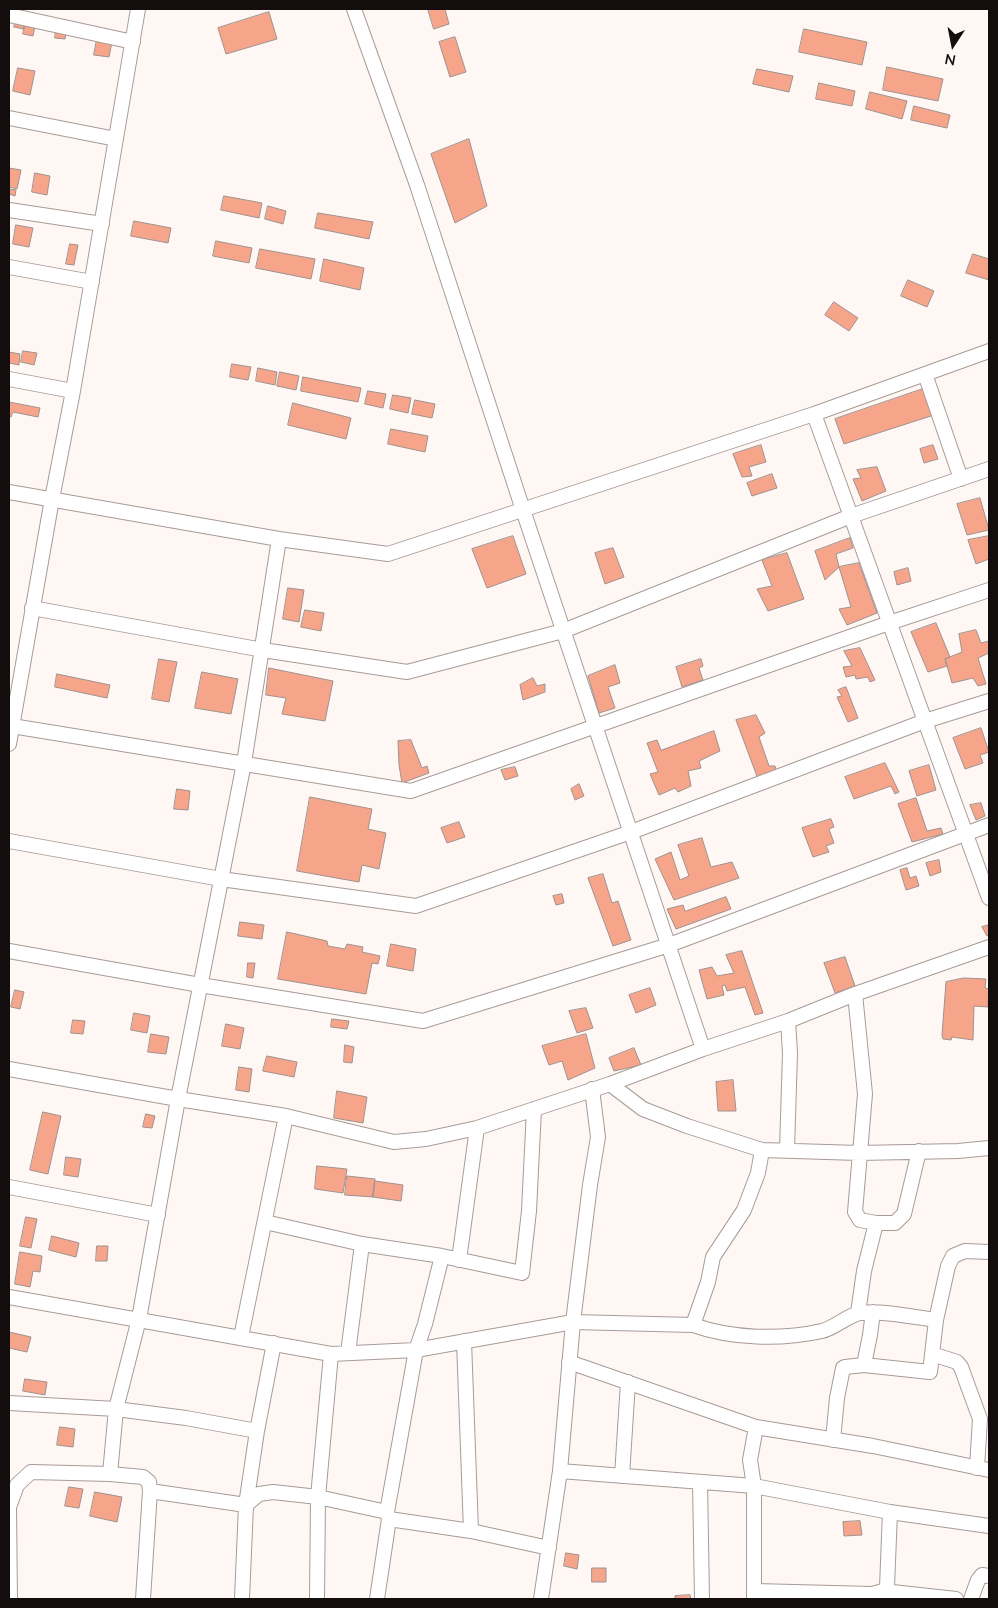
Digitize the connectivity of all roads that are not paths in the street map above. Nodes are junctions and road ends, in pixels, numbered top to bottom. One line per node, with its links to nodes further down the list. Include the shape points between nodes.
1 (138, 9): 4 (street)
2 (354, 9): 20 (street, via 417,185)
3 (9, 16): 4 (street)
4 (133, 42): 6 (street)
5 (9, 118): 6 (street)
6 (116, 139): 8 (street)
7 (9, 210): 8 (street)
8 (102, 224): 10 (street)
9 (9, 268): 10 (street)
10 (92, 282): 14 (street)
11 (989, 352): 12 (street)
12 (925, 374): 15 (street); 17 (street)
13 (9, 379): 14 (street)
14 (74, 391): 19 (street)
15 (814, 414): 20 (street); 21 (street)
16 (989, 469): 17 (street)
17 (961, 479): 21 (street)
18 (9, 492): 19 (street)
19 (52, 499): 22 (street); 24 (street)
20 (523, 510): 22 (street, via 388,554); 26 (street)
21 (851, 516): 25 (street); 26 (street)
22 (279, 539): 27 (street)
23 (989, 590): 25 (street)
24 (32, 608): 27 (street); 31 (street)
25 (889, 623): 29 (street); 30 (street)
26 (564, 631): 27 (street, via 407,672); 30 (street)
27 (263, 650): 33 (street)
28 (989, 701): 29 (street)
29 (925, 721): 35 (street); 36 (street)
30 (595, 725): 33 (street, via 411,791); 35 (street)
31 (12, 726): 32 (street); 33 (street)
32 (9, 744)
33 (244, 763): 38 (street)
34 (989, 825): 36 (street)
35 (631, 832): 38 (street, via 416,906); 40 (street)
36 (966, 833): 39 (street); 40 (street)
37 (9, 841): 38 (street)
38 (221, 879): 43 (street)
39 (989, 898)
40 (669, 945): 43 (street, via 423,1021); 46 (street)
41 (989, 947): 44 (street)
42 (9, 951): 43 (street)
43 (200, 984): 50 (street)
44 (855, 994): 45 (street); 58 (street, via 865,1094)
45 (788, 1021): 46 (street); 56 (street)
46 (703, 1049): 48 (street)
47 (9, 1069): 50 (street)
48 (610, 1084): 49 (street); 55 (street, via 643,1109)
49 (592, 1089): 51 (street); 72 (street, via 598,1137)
50 (178, 1099): 52 (street); 60 (street)
51 (534, 1108): 53 (street); 66 (street, via 522,1273)
52 (286, 1116): 53 (street, via 394,1142); 61 (street)
53 (477, 1128): 66 (street)
54 (989, 1148): 57 (street)
55 (762, 1150): 56 (street); 73 (street, via 758,1173 744,1210 713,1257)
56 (787, 1150): 58 (street)
57 (919, 1151): 58 (street); 62 (street, via 904,1214 895,1223)
58 (859, 1153): 62 (street, via 855,1212 860,1220)
59 (9, 1187): 60 (street)
60 (158, 1215): 70 (street)
61 (265, 1222): 63 (street); 74 (street)
62 (876, 1223): 69 (street)
63 (362, 1244): 65 (street); 78 (street)
64 (989, 1252): 71 (street, via 965,1251 953,1256)
65 (442, 1256): 66 (street); 77 (street)
66 (459, 1260)
67 (9, 1296): 70 (street)
68 (873, 1312): 69 (street); 71 (street); 82 (street)
69 (858, 1314): 73 (street, via 824,1331 774,1338 710,1331)
70 (139, 1319): 74 (street); 85 (street)
71 (936, 1320): 80 (street)
72 (573, 1322): 73 (street); 75 (street); 81 (street)
73 (693, 1325)
74 (241, 1337): 76 (street)
75 (464, 1341): 77 (street); 101 (street)
76 (274, 1343): 79 (street); 87 (street)
77 (416, 1350): 78 (street); 99 (street)
78 (348, 1353): 79 (street)
79 (331, 1354): 96 (street)
80 (932, 1354): 82 (street, via 930,1372); 89 (street, via 957,1362 961,1367 980,1419)
81 (569, 1362): 83 (street); 90 (street)
82 (864, 1365): 88 (street, via 843,1368)
83 (628, 1382): 86 (street); 92 (street)
84 (9, 1403): 85 (street)
85 (116, 1408): 87 (street); 91 (street)
86 (756, 1427): 88 (street); 94 (street, via 750,1460)
87 (257, 1431): 97 (street)
88 (833, 1440): 89 (street)
89 (983, 1469)
90 (560, 1471): 92 (street); 102 (street)
91 (110, 1474): 95 (street, via 143,1477 150,1482); 106 (street, via 31,1472 17,1485 9,1507)
92 (622, 1476): 93 (street)
93 (700, 1482): 94 (street); 112 (street)
94 (754, 1486): 98 (street); 104 (street)
95 (150, 1491): 97 (street); 107 (street)
96 (318, 1497): 97 (street, via 273,1492 259,1494); 99 (street); 109 (street)
97 (246, 1505): 108 (street)
98 (890, 1512): 100 (street); 105 (street, via 887,1587)
99 (388, 1516): 101 (street); 110 (street)
100 (989, 1526)
101 (470, 1532): 102 (street)
102 (549, 1548): 111 (street)
103 (989, 1576): 114 (street, via 982,1575 978,1580)
104 (754, 1595): 105 (street)
105 (875, 1595): 113 (street)
106 (10, 1599)
107 (142, 1599)
108 (242, 1599)
109 (317, 1599)
110 (377, 1599)
111 (541, 1599)
112 (702, 1599)
113 (956, 1599)
114 (971, 1599)

